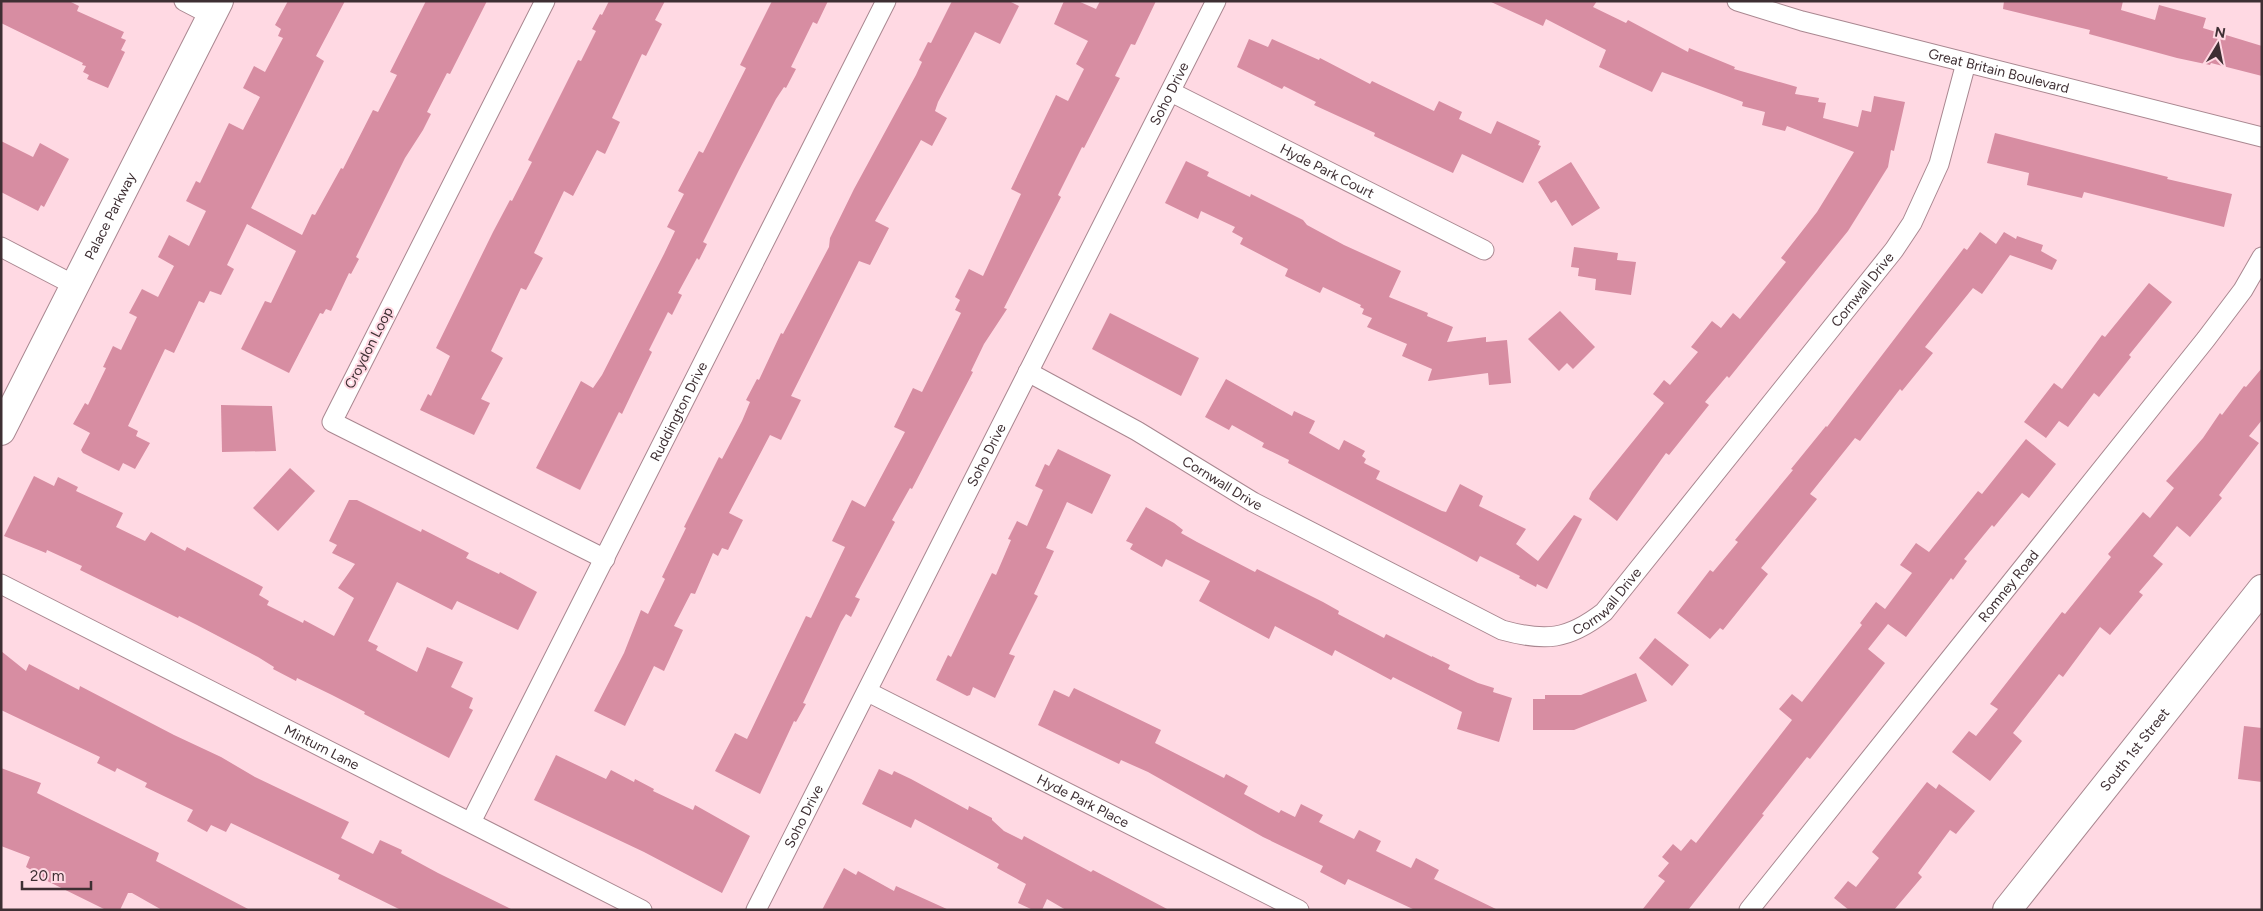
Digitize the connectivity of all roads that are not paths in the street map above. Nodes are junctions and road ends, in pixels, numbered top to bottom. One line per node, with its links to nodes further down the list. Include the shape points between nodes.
1 (184, 1): 6 (street)
2 (545, 1): 16 (street, Croydon Loop, via 332,422)
3 (886, 1): 16 (street, Ruddington Drive)
4 (1216, 1): 8 (street, Soho Drive)
5 (1737, 1): 7 (street, Great Britain Boulevard)
6 (215, 8): 13 (street, Palace Parkway)
7 (1966, 63): 9 (street, Great Britain Boulevard); 14 (street, Cornwall Drive, via 1939,164 1912,223 1894,250 1604,612 1588,625 1568,634 1551,638 1528,637 1502,630 1268,510 1137,431)
8 (1171, 92): 11 (street, Hyde Park Court); 14 (street, Soho Drive)
9 (2262, 137)
10 (1, 247): 13 (street)
11 (1484, 250)
12 (2262, 257): 24 (street, Romney Road, via 2206,339)
13 (74, 285): 15 (street, Palace Parkway)
14 (1028, 372): 19 (street, Soho Drive)
15 (1, 431)
16 (605, 559): 20 (street, Ruddington Drive)
17 (1, 584): 20 (street, Minturn Lane)
18 (2262, 589): 25 (street, South 1st Street)
19 (868, 692): 22 (street, Soho Drive); 23 (street, Hyde Park Place)
20 (471, 822): 21 (street, Minturn Lane)
21 (642, 910)
22 (756, 910)
23 (1299, 910)
24 (1749, 910)
25 (2008, 910)

